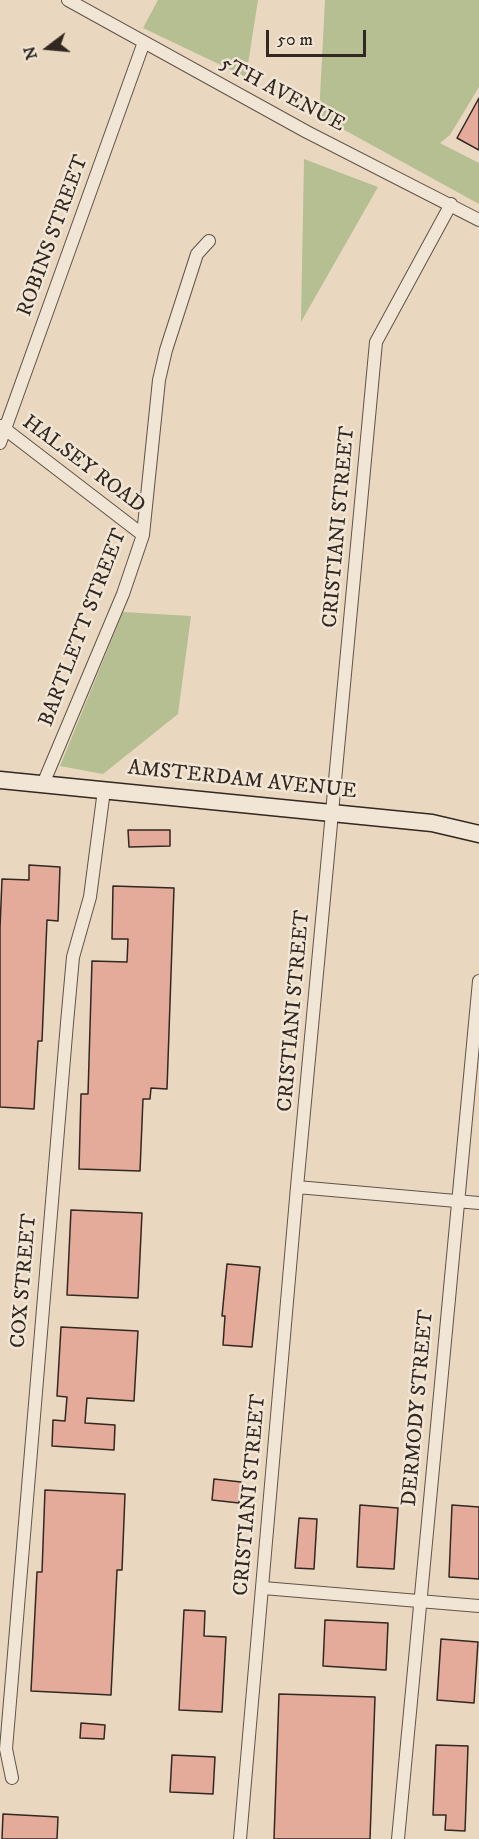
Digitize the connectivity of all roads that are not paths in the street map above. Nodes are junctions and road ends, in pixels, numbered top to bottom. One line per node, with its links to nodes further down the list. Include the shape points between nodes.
1 (68, 0): 2 (street, 5TH AVENUE)
2 (144, 42): 3 (street, 5TH AVENUE, via 307,132); 6 (street, ROBINS STREET)
3 (451, 204): 4 (street, 5TH AVENUE); 12 (street, CRISTIANI STREET, via 376,342)
4 (479, 220)
5 (209, 241): 8 (street, BARTLETT STREET, via 197,254 159,380)
6 (3, 428): 7 (street, ROBINS STREET); 8 (street, HALSEY ROAD)
7 (0, 443)
8 (143, 535): 10 (street, BARTLETT STREET, via 115,614)
9 (0, 780): 10 (main road, AMSTERDAM AVENUE)
10 (43, 784): 11 (main road, AMSTERDAM AVENUE)
11 (104, 790): 12 (main road, AMSTERDAM AVENUE); 21 (street, COX STREET, via 90,897 73,957 6,1749)
12 (333, 813): 13 (main road, AMSTERDAM AVENUE, via 432,823); 15 (street, CRISTIANI STREET)
13 (479, 834)
14 (479, 981): 16 (street, DERMODY STREET)
15 (297, 1187): 16 (street); 18 (street, CRISTIANI STREET)
16 (458, 1201): 17 (street); 19 (street, DERMODY STREET)
17 (479, 1203)
18 (263, 1588): 19 (street); 22 (street, CRISTIANI STREET)
19 (420, 1601): 20 (street); 23 (street, DERMODY STREET)
20 (479, 1606)
21 (12, 1778)
22 (240, 1839)
23 (398, 1839)

